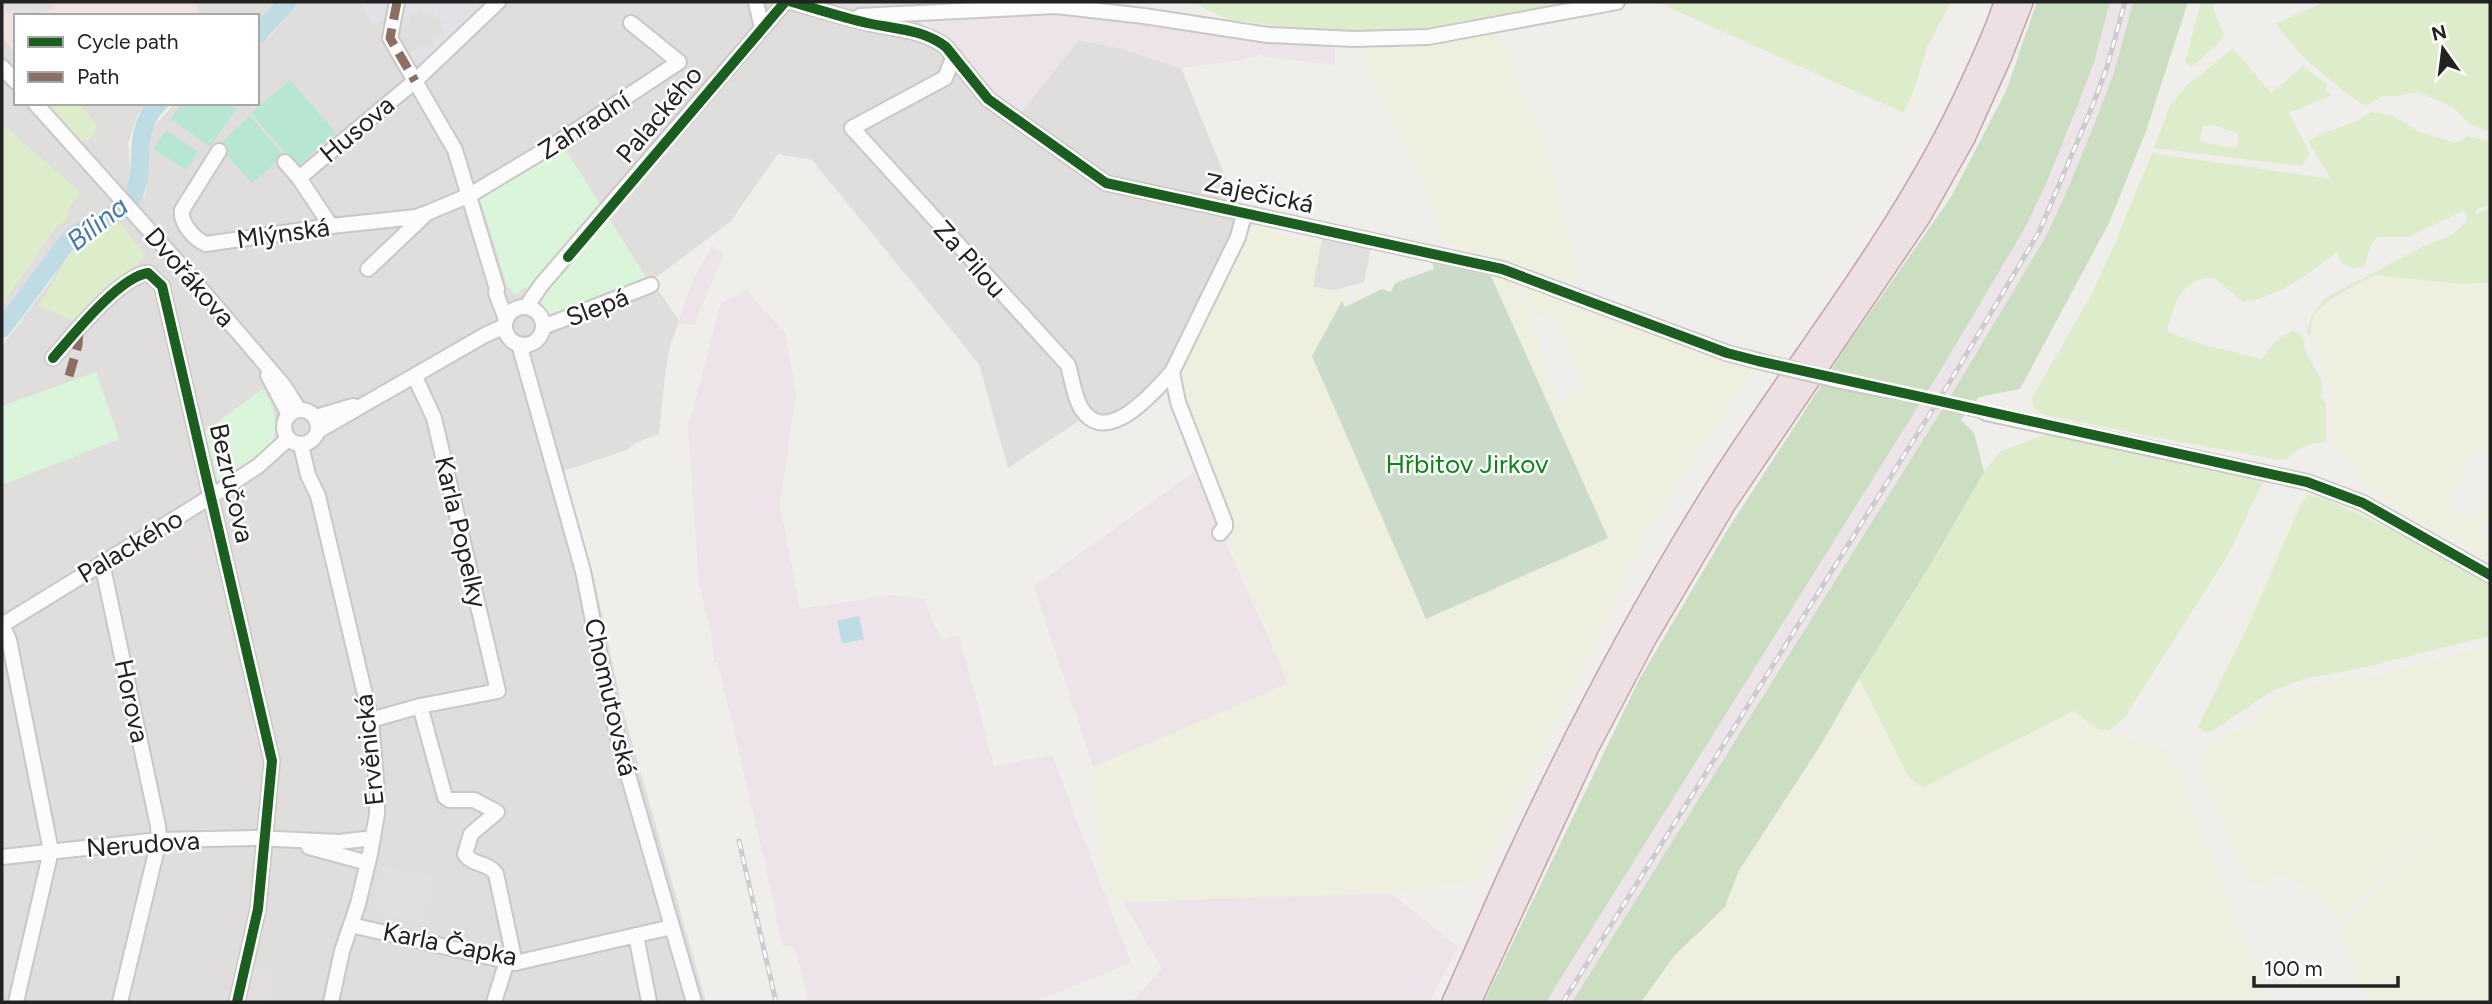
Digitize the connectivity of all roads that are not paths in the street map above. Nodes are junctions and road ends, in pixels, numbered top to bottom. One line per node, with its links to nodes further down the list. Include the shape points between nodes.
1 (397, 2): 15 (street, Chomutovská, via 390,38)
2 (756, 2): 11 (street)
3 (785, 2): 11 (street, Palackého)
4 (792, 2): 9 (street, Zaječická)
5 (1617, 2): 9 (street, via 1428,37 1354,39 1268,35 1056,6)
6 (2005, 2): 61 (highway, via 1950,131 1906,208 1713,495 1632,632 1573,741)
7 (2022, 2): 62 (highway, via 1964,138 1920,216 1726,502 1645,639 1588,747)
8 (492, 5): 15 (street, Husova)
9 (845, 17): 12 (street, Zaječická, via 920,33 937,40)
10 (631, 23): 20 (street, Zahradní, via 679,62)
11 (762, 28): 26 (street, Palackého, via 568,257)
12 (954, 56): 22 (street, Zaječická, via 988,99 1106,183); 30 (street, Za Pilou, via 945,78 852,128 1068,366 1086,415 1102,423 1117,421)
13 (2, 67): 14 (street)
14 (14, 80)
15 (415, 81): 19 (street, Husova); 20 (street, Chomutovská, via 455,149)
16 (37, 105): 33 (street, Dvořákova, via 284,386)
17 (219, 151): 23 (street, Mlýnská, via 182,210 181,217 200,241 206,244)
18 (285, 162): 19 (street)
19 (299, 178): 23 (street)
20 (470, 195): 21 (street, Mlýnská); 26 (street, Chomutovská, via 497,289)
21 (427, 213): 23 (street, Mlýnská); 24 (street)
22 (1244, 214): 30 (street, via 1238,237); 32 (street, Zaječická, bridge, via 1502,270 1727,353)
23 (331, 226)
24 (368, 269)
25 (651, 285): 26 (street, Slepá)
26 (523, 317): 27 (street, Chomutovská); 27 (street, Chomutovská, via 538,338); 29 (street, Palackého)
27 (521, 342): 29 (street, Palackého, via 487,342); 51 (street, Chomutovská, via 583,571 611,711)
28 (53, 358): 36 (street, Bezručova, via 134,277 153,275 162,286)
29 (448, 358): 31 (street, Palackého)
30 (1172, 372): 37 (street, via 1178,402 1225,523)
31 (415, 377): 35 (street, Palackého); 41 (street, Karla Popelky, via 433,418 498,691)
32 (1886, 390)
33 (294, 412): 35 (street, via 309,411); 35 (street, Ervěnická, via 284,429)
34 (1986, 413): 39 (street, via 2307,482 2363,503)
35 (307, 434): 36 (street, Palackého); 42 (street, Ervěnická)
36 (212, 496): 38 (street, Palackého); 43 (street, Bezručova, via 272,761)
37 (1220, 533)
38 (102, 563): 40 (street, Palackého); 45 (street, Horova)
39 (2490, 575)
40 (2, 625): 47 (street, via 9,640)
41 (420, 706): 42 (street); 53 (street, via 445,797 474,800 496,812 471,834 465,855 495,870)
42 (371, 720): 44 (street, Ervěnická, via 377,792)
43 (266, 838): 45 (street, Nerudova); 46 (street, Nerudova); 56 (street, Bezručova, via 258,909)
44 (373, 838): 46 (street, Nerudova); 49 (street, Ervěnická)
45 (159, 840): 47 (street, Nerudova); 55 (street)
46 (284, 841): 49 (street, Nerudova)
47 (51, 850): 48 (street, Nerudova); 54 (street)
48 (2, 857)
49 (368, 863): 50 (street, Ervěnická)
50 (351, 925): 53 (street, Karla Čapka); 57 (street, Ervěnická)
51 (672, 927): 52 (street, Karla Čapka); 60 (street, Chomutovská)
52 (636, 934): 53 (street, Karla Čapka); 59 (street)
53 (511, 962): 58 (street)
54 (16, 1002)
55 (120, 1002)
56 (237, 1002)
57 (331, 1002)
58 (494, 1002)
59 (649, 1002)
60 (694, 1002)
61 (1453, 1002)
62 (1470, 1002)

